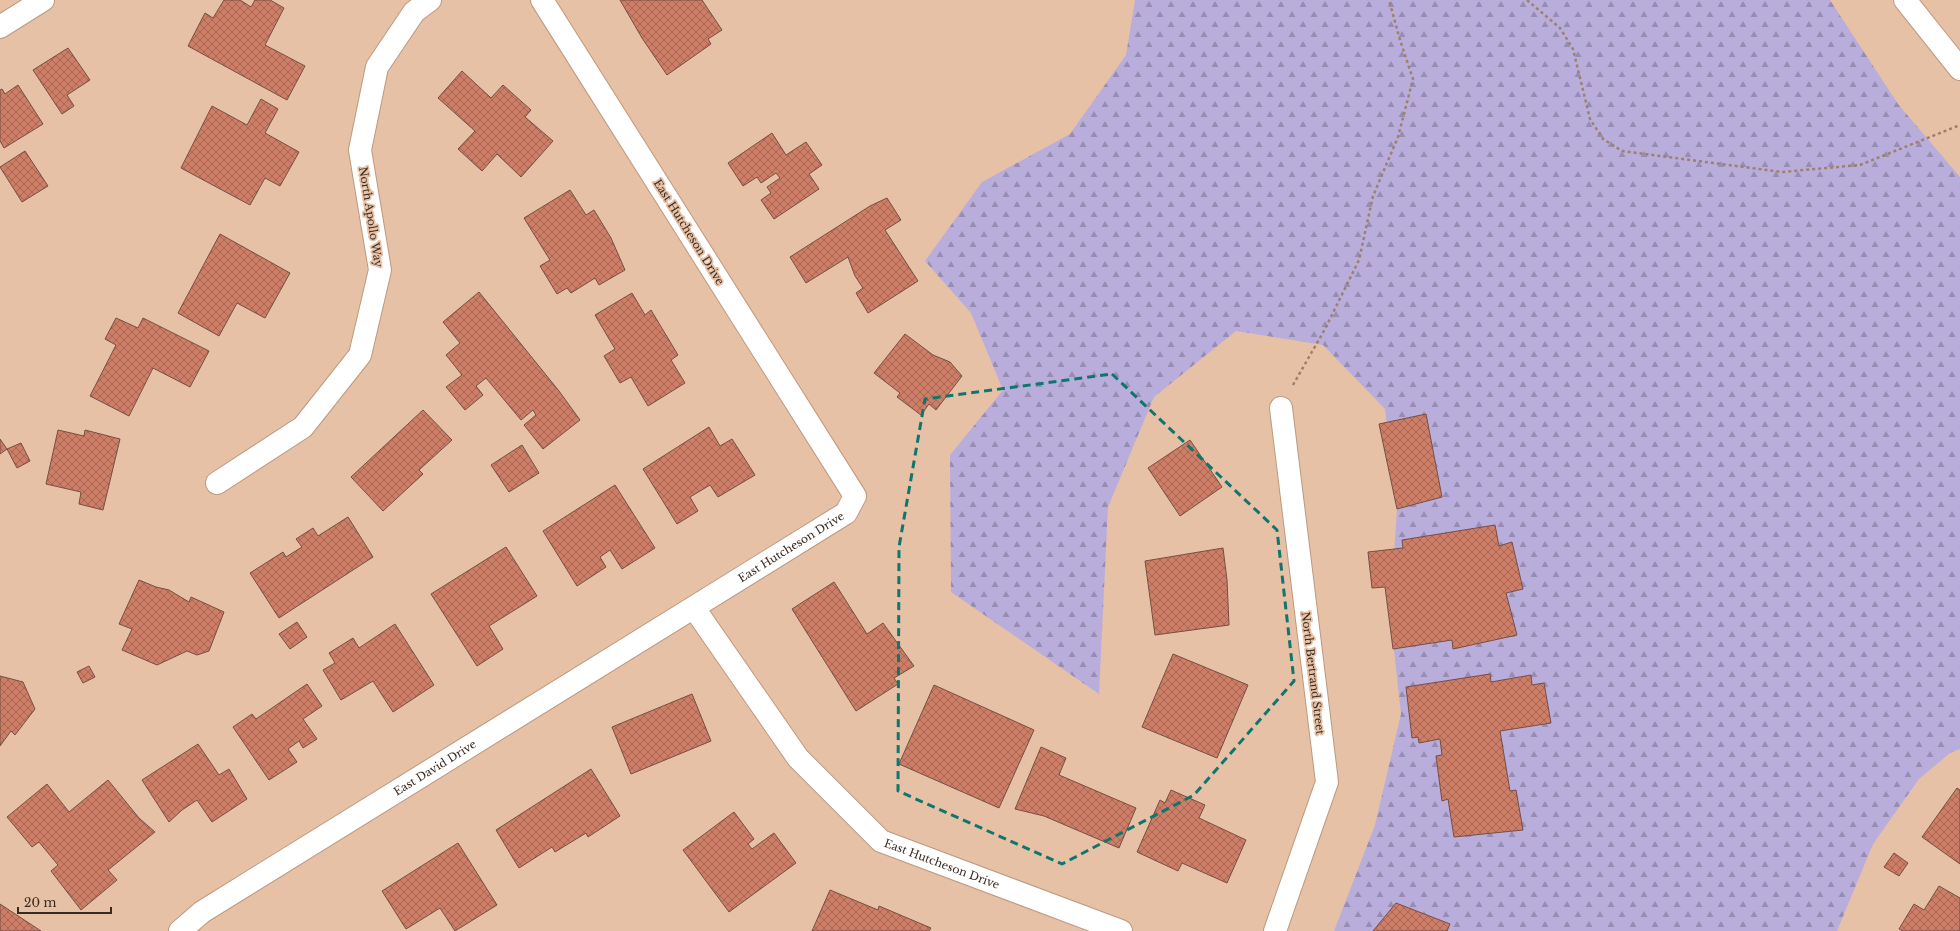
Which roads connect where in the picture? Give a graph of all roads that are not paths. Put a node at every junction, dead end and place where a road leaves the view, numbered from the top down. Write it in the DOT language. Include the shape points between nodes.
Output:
graph roads {
  1 [pos="43,0"];
  2 [pos="430,0"];
  3 [pos="542,0"];
  4 [pos="1905,0"];
  5 [pos="0,26"];
  6 [pos="1960,69"];
  7 [pos="1281,408"];
  8 [pos="217,483"];
  9 [pos="694,608"];
  10 [pos="180,931"];
  11 [pos="1121,931"];
  12 [pos="1275,931"];
  1 -- 5 [label="street"];
  2 -- 8 [label="street, North Apollo Way" via="414,12 377,67 360,150 380,270 360,355 303,427"];
  3 -- 9 [label="street, East Hutcheson Drive" via="855,496 846,513"];
  4 -- 6 [label="street"];
  7 -- 12 [label="street, North Bertrand Street" via="1327,782"];
  9 -- 10 [label="street, East David Drive" via="202,912"];
  9 -- 11 [label="street, East Hutcheson Drive" via="798,758 881,841"];
}
